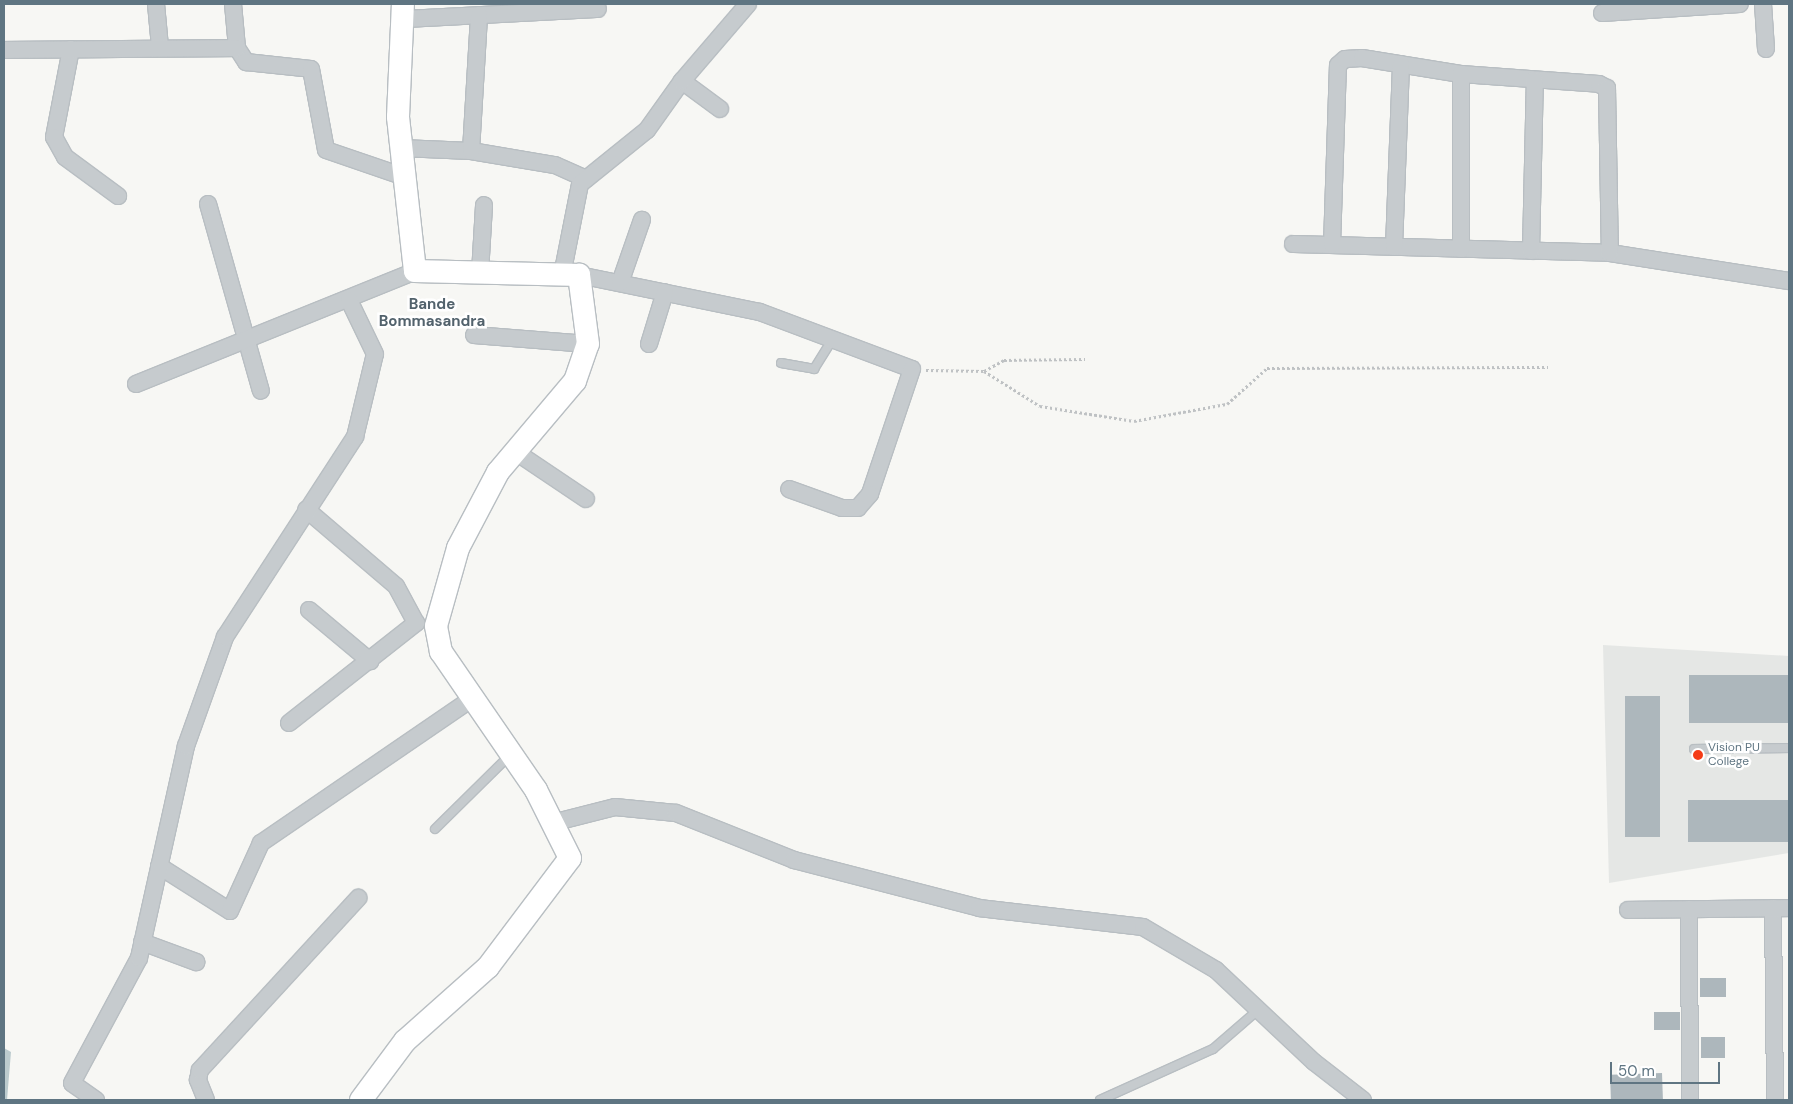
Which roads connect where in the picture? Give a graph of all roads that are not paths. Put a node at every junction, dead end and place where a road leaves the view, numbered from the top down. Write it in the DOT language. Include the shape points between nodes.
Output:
graph roads {
  1 [pos="156,4"];
  2 [pos="233,4"];
  3 [pos="748,4"];
  4 [pos="1740,4"];
  5 [pos="1763,4"];
  6 [pos="598,9"];
  7 [pos="404,11"];
  8 [pos="1602,13"];
  9 [pos="479,15"];
  10 [pos="160,46"];
  11 [pos="236,48"];
  12 [pos="1766,48"];
  13 [pos="71,49"];
  14 [pos="4,50"];
  15 [pos="1401,64"];
  16 [pos="1461,74"];
  17 [pos="1535,80"];
  18 [pos="682,81"];
  19 [pos="720,110"];
  20 [pos="401,148"];
  21 [pos="471,151"];
  22 [pos="404,177"];
  23 [pos="586,179"];
  24 [pos="118,196"];
  25 [pos="208,204"];
  26 [pos="484,205"];
  27 [pos="642,220"];
  28 [pos="1293,244"];
  29 [pos="1332,246"];
  30 [pos="1394,247"];
  31 [pos="1461,249"];
  32 [pos="1531,251"];
  33 [pos="1610,254"];
  34 [pos="415,271"];
  35 [pos="480,273"];
  36 [pos="571,275"];
  37 [pos="1789,281"];
  38 [pos="620,283"];
  39 [pos="665,292"];
  40 [pos="348,300"];
  41 [pos="474,335"];
  42 [pos="833,339"];
  43 [pos="249,340"];
  44 [pos="588,344"];
  45 [pos="650,344"];
  46 [pos="781,363"];
  47 [pos="136,384"];
  48 [pos="261,391"];
  49 [pos="516,452"];
  50 [pos="789,489"];
  51 [pos="586,499"];
  52 [pos="306,509"];
  53 [pos="309,610"];
  54 [pos="426,624"];
  55 [pos="370,661"];
  56 [pos="473,698"];
  57 [pos="289,723"];
  58 [pos="1789,748"];
  59 [pos="1694,749"];
  60 [pos="511,755"];
  61 [pos="552,823"];
  62 [pos="435,829"];
  63 [pos="159,866"];
  64 [pos="358,898"];
  65 [pos="1781,908"];
  66 [pos="1690,909"];
  67 [pos="1628,910"];
  68 [pos="142,942"];
  69 [pos="196,962"];
  70 [pos="1258,1010"];
  71 [pos="96,1100"];
  72 [pos="206,1100"];
  73 [pos="361,1100"];
  74 [pos="1100,1100"];
  75 [pos="1363,1100"];
  76 [pos="1690,1100"];
  77 [pos="1775,1100"];
  1 -- 10 [label="street"];
  2 -- 11 [label="street"];
  3 -- 18 [label="street"];
  4 -- 8 [label="street"];
  5 -- 12 [label="street"];
  6 -- 9 [label="street"];
  7 -- 9 [label="street"];
  7 -- 20 [label="street" via="398,117"];
  9 -- 21 [label="street"];
  10 -- 11 [label="street"];
  10 -- 13 [label="street"];
  11 -- 22 [label="street" via="246,62 308,66 326,150"];
  13 -- 14 [label="street"];
  13 -- 24 [label="street" via="54,137 65,157"];
  15 -- 16 [label="street"];
  15 -- 29 [label="street" via="1362,58 1345,59 1338,65"];
  15 -- 30 [label="street"];
  16 -- 17 [label="street"];
  16 -- 31 [label="street"];
  17 -- 32 [label="street"];
  17 -- 33 [label="street" via="1599,84 1607,88"];
  18 -- 19 [label="street"];
  18 -- 23 [label="street" via="647,130"];
  20 -- 21 [label="street"];
  20 -- 22 [label="street"];
  21 -- 23 [label="street" via="555,165"];
  22 -- 34 [label="street"];
  23 -- 36 [label="street" via="580,184 574,205"];
  25 -- 43 [label="street"];
  26 -- 35 [label="street"];
  27 -- 38 [label="street"];
  28 -- 29 [label="street"];
  29 -- 30 [label="street"];
  30 -- 31 [label="street"];
  31 -- 32 [label="street"];
  32 -- 33 [label="street"];
  33 -- 37 [label="street"];
  34 -- 35 [label="street"];
  34 -- 40 [label="street"];
  35 -- 36 [label="street"];
  36 -- 38 [label="street"];
  36 -- 44 [label="street"];
  38 -- 39 [label="street"];
  39 -- 42 [label="street" via="760,312"];
  39 -- 45 [label="street"];
  40 -- 43 [label="street"];
  40 -- 52 [label="street" via="375,354 356,437"];
  41 -- 44 [label="street"];
  42 -- 46 [label="lane" via="814,368"];
  42 -- 50 [label="street" via="912,369 870,494 858,508 842,508"];
  43 -- 47 [label="street"];
  43 -- 48 [label="street"];
  44 -- 49 [label="street" via="575,381"];
  49 -- 51 [label="street"];
  49 -- 54 [label="street" via="498,472 458,548"];
  52 -- 54 [label="street" via="396,586"];
  52 -- 63 [label="street" via="226,637 186,746"];
  53 -- 55 [label="street"];
  54 -- 55 [label="street"];
  54 -- 56 [label="street"];
  55 -- 57 [label="street"];
  56 -- 60 [label="street"];
  56 -- 63 [label="street" via="261,843 230,910"];
  58 -- 59 [label="lane"];
  60 -- 61 [label="street"];
  60 -- 62 [label="lane"];
  61 -- 70 [label="street" via="615,807 676,813 794,860 979,908 1143,927 1216,970"];
  61 -- 73 [label="street" via="570,858 488,967 405,1040"];
  63 -- 68 [label="street"];
  64 -- 72 [label="street" via="200,1070 198,1080"];
  65 -- 66 [label="street"];
  65 -- 77 [label="street"];
  66 -- 67 [label="street"];
  66 -- 76 [label="street"];
  68 -- 69 [label="street"];
  68 -- 71 [label="street" via="139,958 72,1083"];
  70 -- 74 [label="lane" via="1213,1049"];
  70 -- 75 [label="street"];
}
